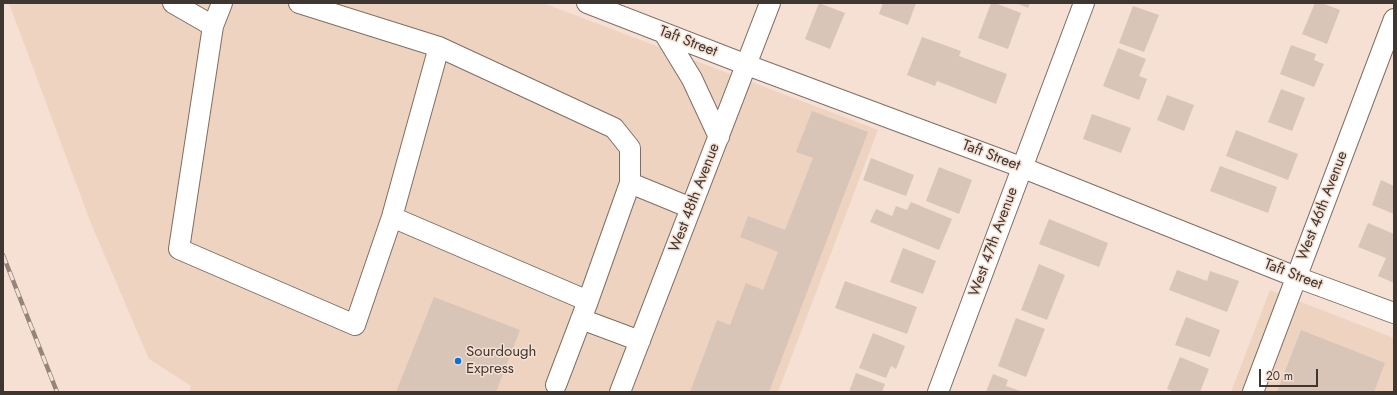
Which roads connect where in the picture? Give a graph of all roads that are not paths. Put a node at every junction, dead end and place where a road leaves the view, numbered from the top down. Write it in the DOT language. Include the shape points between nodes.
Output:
graph roads {
  1 [pos="173,3"];
  2 [pos="222,3"];
  3 [pos="299,3"];
  4 [pos="587,3"];
  5 [pos="770,3"];
  6 [pos="1084,3"];
  7 [pos="1394,19"];
  8 [pos="213,26"];
  9 [pos="664,33"];
  10 [pos="439,47"];
  11 [pos="747,65"];
  12 [pos="719,137"];
  13 [pos="1021,167"];
  14 [pos="630,183"];
  15 [pos="691,208"];
  16 [pos="392,218"];
  17 [pos="1296,277"];
  18 [pos="588,301"];
  19 [pos="1394,313"];
  20 [pos="581,319"];
  21 [pos="640,341"];
  22 [pos="556,385"];
  23 [pos="620,392"];
  24 [pos="938,392"];
  25 [pos="1252,392"];
  1 -- 8 [label="street"];
  2 -- 8 [label="street"];
  3 -- 10 [label="street"];
  4 -- 9 [label="street, Taft Street"];
  5 -- 11 [label="street, West 48th Avenue"];
  6 -- 13 [label="street, West 47th Avenue"];
  7 -- 17 [label="street, West 46th Avenue"];
  8 -- 16 [label="street" via="179,249 355,325"];
  9 -- 11 [label="street, Taft Street"];
  9 -- 12 [label="street" via="692,79"];
  10 -- 14 [label="street" via="614,128 630,148"];
  10 -- 16 [label="street"];
  11 -- 12 [label="street, West 48th Avenue"];
  11 -- 13 [label="street, Taft Street"];
  12 -- 15 [label="street, West 48th Avenue"];
  13 -- 17 [label="street, Taft Street"];
  13 -- 24 [label="street, West 47th Avenue"];
  14 -- 15 [label="street"];
  14 -- 18 [label="street"];
  15 -- 21 [label="street, West 48th Avenue"];
  16 -- 18 [label="street"];
  17 -- 19 [label="street, Taft Street"];
  17 -- 25 [label="street, West 46th Avenue"];
  18 -- 20 [label="street"];
  20 -- 21 [label="street"];
  20 -- 22 [label="street"];
  21 -- 23 [label="street, West 48th Avenue"];
}
